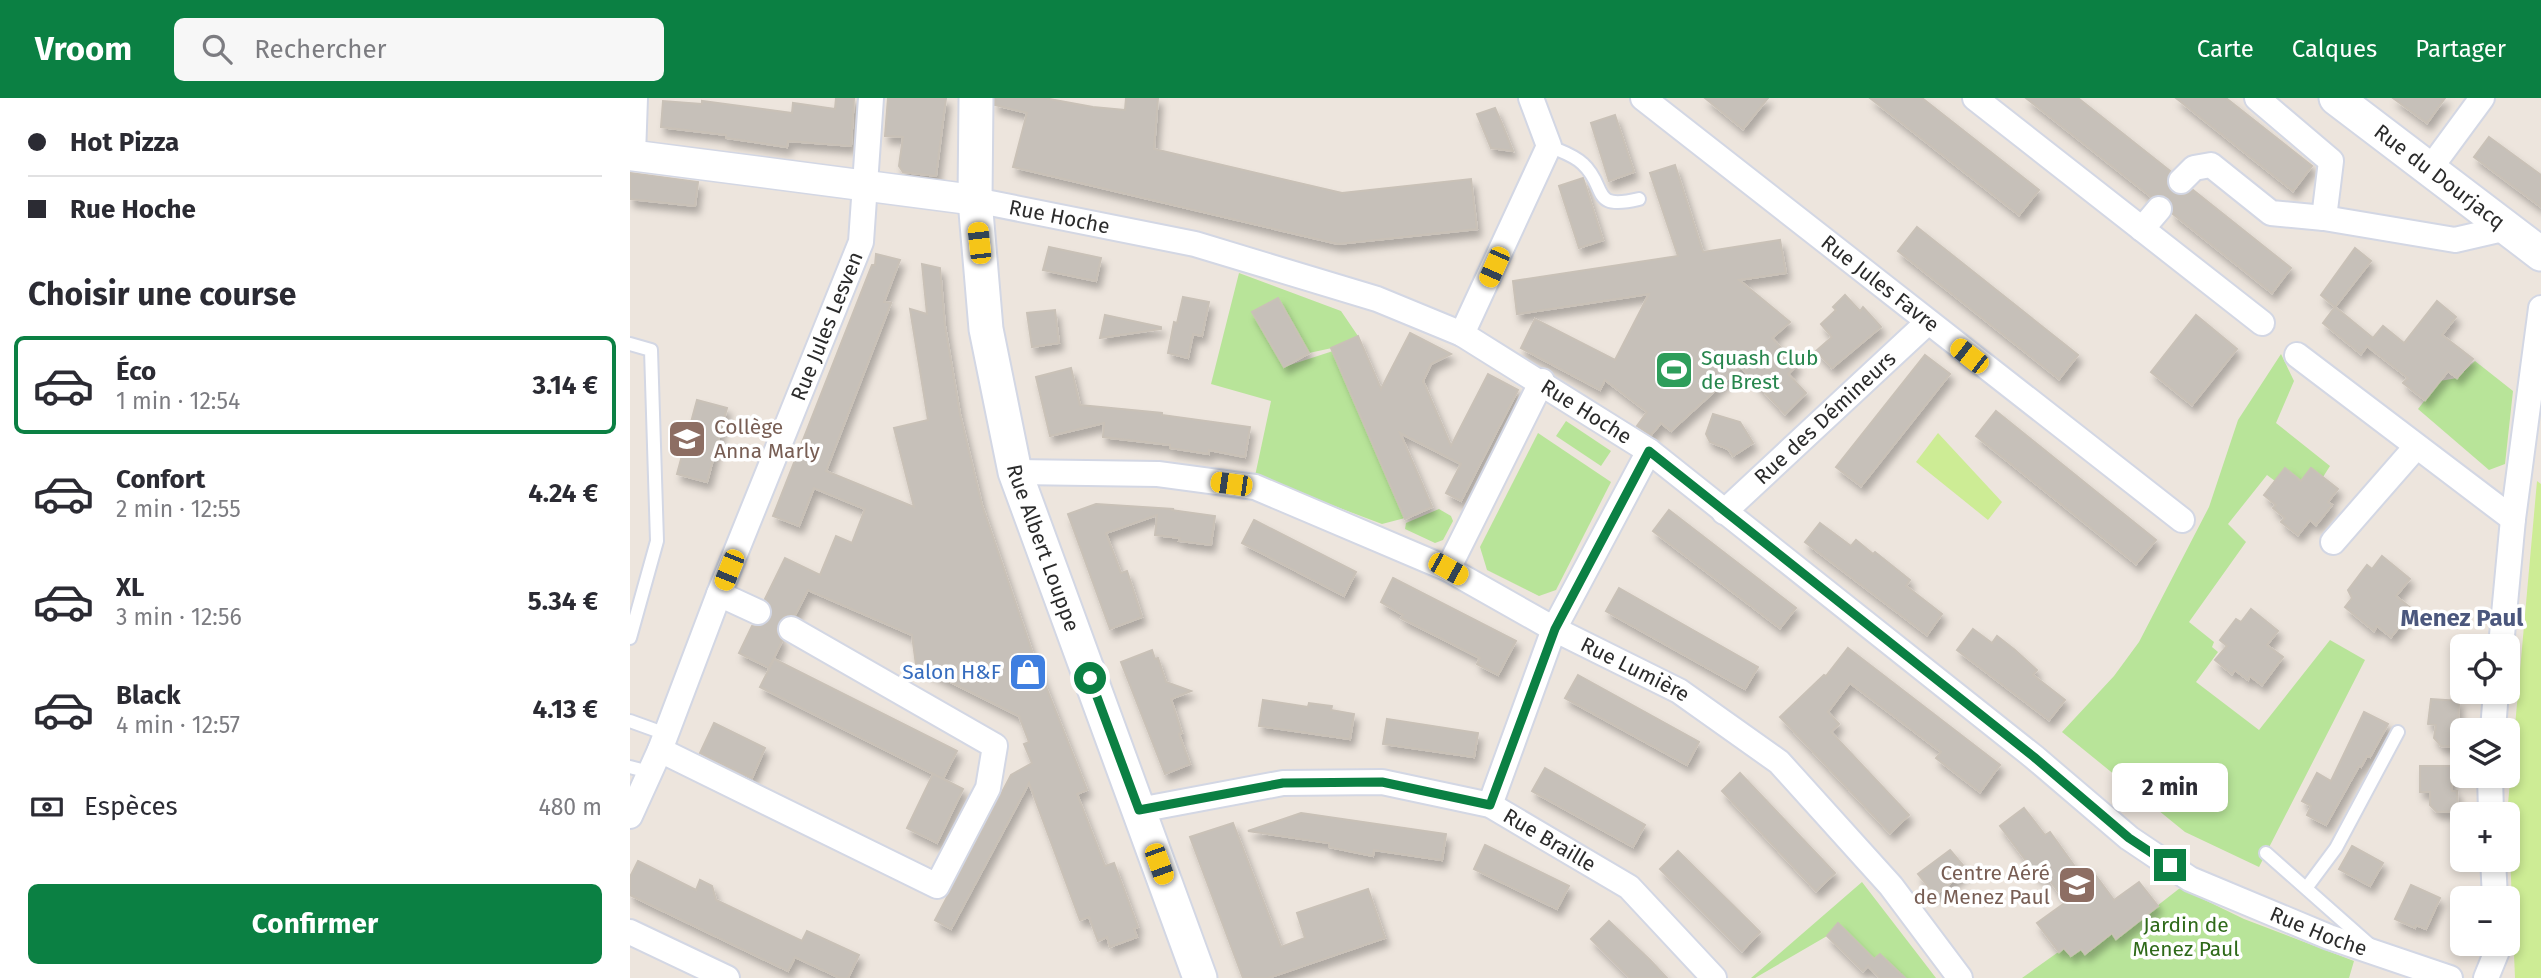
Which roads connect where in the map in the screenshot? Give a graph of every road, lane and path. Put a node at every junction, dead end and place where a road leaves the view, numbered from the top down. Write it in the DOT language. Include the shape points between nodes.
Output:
graph roads {
  1 [pos="635,98"];
  2 [pos="871,98"];
  3 [pos="976,98"];
  4 [pos="1531,98"];
  5 [pos="1643,98"];
  6 [pos="1975,98"];
  7 [pos="2257,98"];
  8 [pos="2336,98"];
  9 [pos="2482,98"];
  10 [pos="1549,146"];
  11 [pos="631,155"];
  12 [pos="2429,170"];
  13 [pos="2181,181"];
  14 [pos="866,184"];
  15 [pos="1639,199"];
  16 [pos="975,200"];
  17 [pos="2159,209"];
  18 [pos="2324,218"];
  19 [pos="2507,228"];
  20 [pos="2142,229"];
  21 [pos="2541,254"];
  22 [pos="2541,307"];
  23 [pos="1927,323"];
  24 [pos="2262,323"];
  25 [pos="1462,334"];
  26 [pos="630,344"];
  27 [pos="2297,355"];
  28 [pos="1542,381"];
  29 [pos="2416,447"];
  30 [pos="1649,451"];
  31 [pos="1015,472"];
  32 [pos="1724,512"];
  33 [pos="2513,519"];
  34 [pos="2182,520"];
  35 [pos="2333,542"];
  36 [pos="1448,569"];
  37 [pos="719,594"];
  38 [pos="758,612"];
  39 [pos="792,629"];
  40 [pos="1555,629"];
  41 [pos="2502,634"];
  42 [pos="630,638"];
  43 [pos="630,720"];
  44 [pos="2398,732"];
  45 [pos="663,742"];
  46 [pos="639,770"];
  47 [pos="1490,805"];
  48 [pos="1139,810"];
  49 [pos="630,816"];
  50 [pos="2266,853"];
  51 [pos="2307,887"];
  52 [pos="630,932"];
  53 [pos="2495,956"];
  54 [pos="2384,957"];
  55 [pos="727,978"];
  56 [pos="1200,978"];
  57 [pos="1714,978"];
  58 [pos="1960,978"];
  59 [pos="2450,978"];
  60 [pos="2486,978"];
  1 -- 11 [label="street"];
  2 -- 14 [label="street, Rue Jules Lesven"];
  3 -- 16 [label="main road, Rue Albert Louppe"];
  4 -- 10 [label="street"];
  5 -- 23 [label="street, Rue Jules Favre"];
  6 -- 20 [label="street"];
  7 -- 18 [label="street" via="2331,161"];
  8 -- 12 [label="main road, Rue du Dourjacq"];
  9 -- 12 [label="street"];
  10 -- 15 [label="lane" via="1582,162 1608,200 1618,204"];
  10 -- 25 [label="street"];
  11 -- 14 [label="street, Rue Hoche"];
  12 -- 19 [label="main road, Rue du Dourjacq"];
  13 -- 18 [label="street" via="2194,168 2211,165 2271,213"];
  14 -- 16 [label="street, Rue Hoche"];
  14 -- 37 [label="street, Rue Jules Lesven" via="861,242"];
  16 -- 25 [label="street, Rue Hoche" via="1195,244 1377,299"];
  16 -- 31 [label="main road, Rue Albert Louppe" via="986,329"];
  17 -- 20 [label="street"];
  18 -- 19 [label="street" via="2455,240"];
  19 -- 21 [label="main road, Rue du Dourjacq"];
  20 -- 24 [label="street"];
  22 -- 33 [label="street"];
  23 -- 32 [label="street, Rue des Démineurs"];
  23 -- 34 [label="street, Rue Jules Favre"];
  25 -- 28 [label="street, Rue Hoche"];
  26 -- 42 [label="lane" via="651,350 657,541"];
  27 -- 29 [label="street"];
  28 -- 30 [label="street, Rue Hoche"];
  28 -- 36 [label="street"];
  29 -- 33 [label="street"];
  29 -- 35 [label="street"];
  30 -- 32 [label="street, Rue Hoche"];
  30 -- 40 [label="street"];
  31 -- 36 [label="street, Rue Lumière" via="1158,474 1255,487"];
  31 -- 48 [label="main road, Rue Albert Louppe"];
  32 -- 54 [label="street, Rue Hoche" via="2034,757 2129,838 2190,879"];
  33 -- 41 [label="street"];
  36 -- 40 [label="street, Rue Lumière"];
  37 -- 38 [label="street"];
  37 -- 45 [label="street, Rue Jules Lesven"];
  39 -- 45 [label="street" via="995,746 988,788 937,886"];
  40 -- 47 [label="street"];
  40 -- 58 [label="street, Rue Lumière" via="1679,691 1779,762 1891,886"];
  43 -- 45 [label="lane"];
  44 -- 51 [label="lane" via="2336,848"];
  45 -- 46 [label="street, Rue Jules Lesven"];
  46 -- 49 [label="street, Rue Jules Lesven"];
  47 -- 48 [label="street, Rue Braille" via="1382,782 1296,782"];
  47 -- 57 [label="street, Rue Braille" via="1629,887"];
  48 -- 56 [label="main road, Rue Albert Louppe"];
  50 -- 51 [label="lane"];
  51 -- 54 [label="lane"];
  52 -- 55 [label="street"];
  53 -- 60 [label="street"];
  54 -- 59 [label="street, Rue Hoche"];
}
